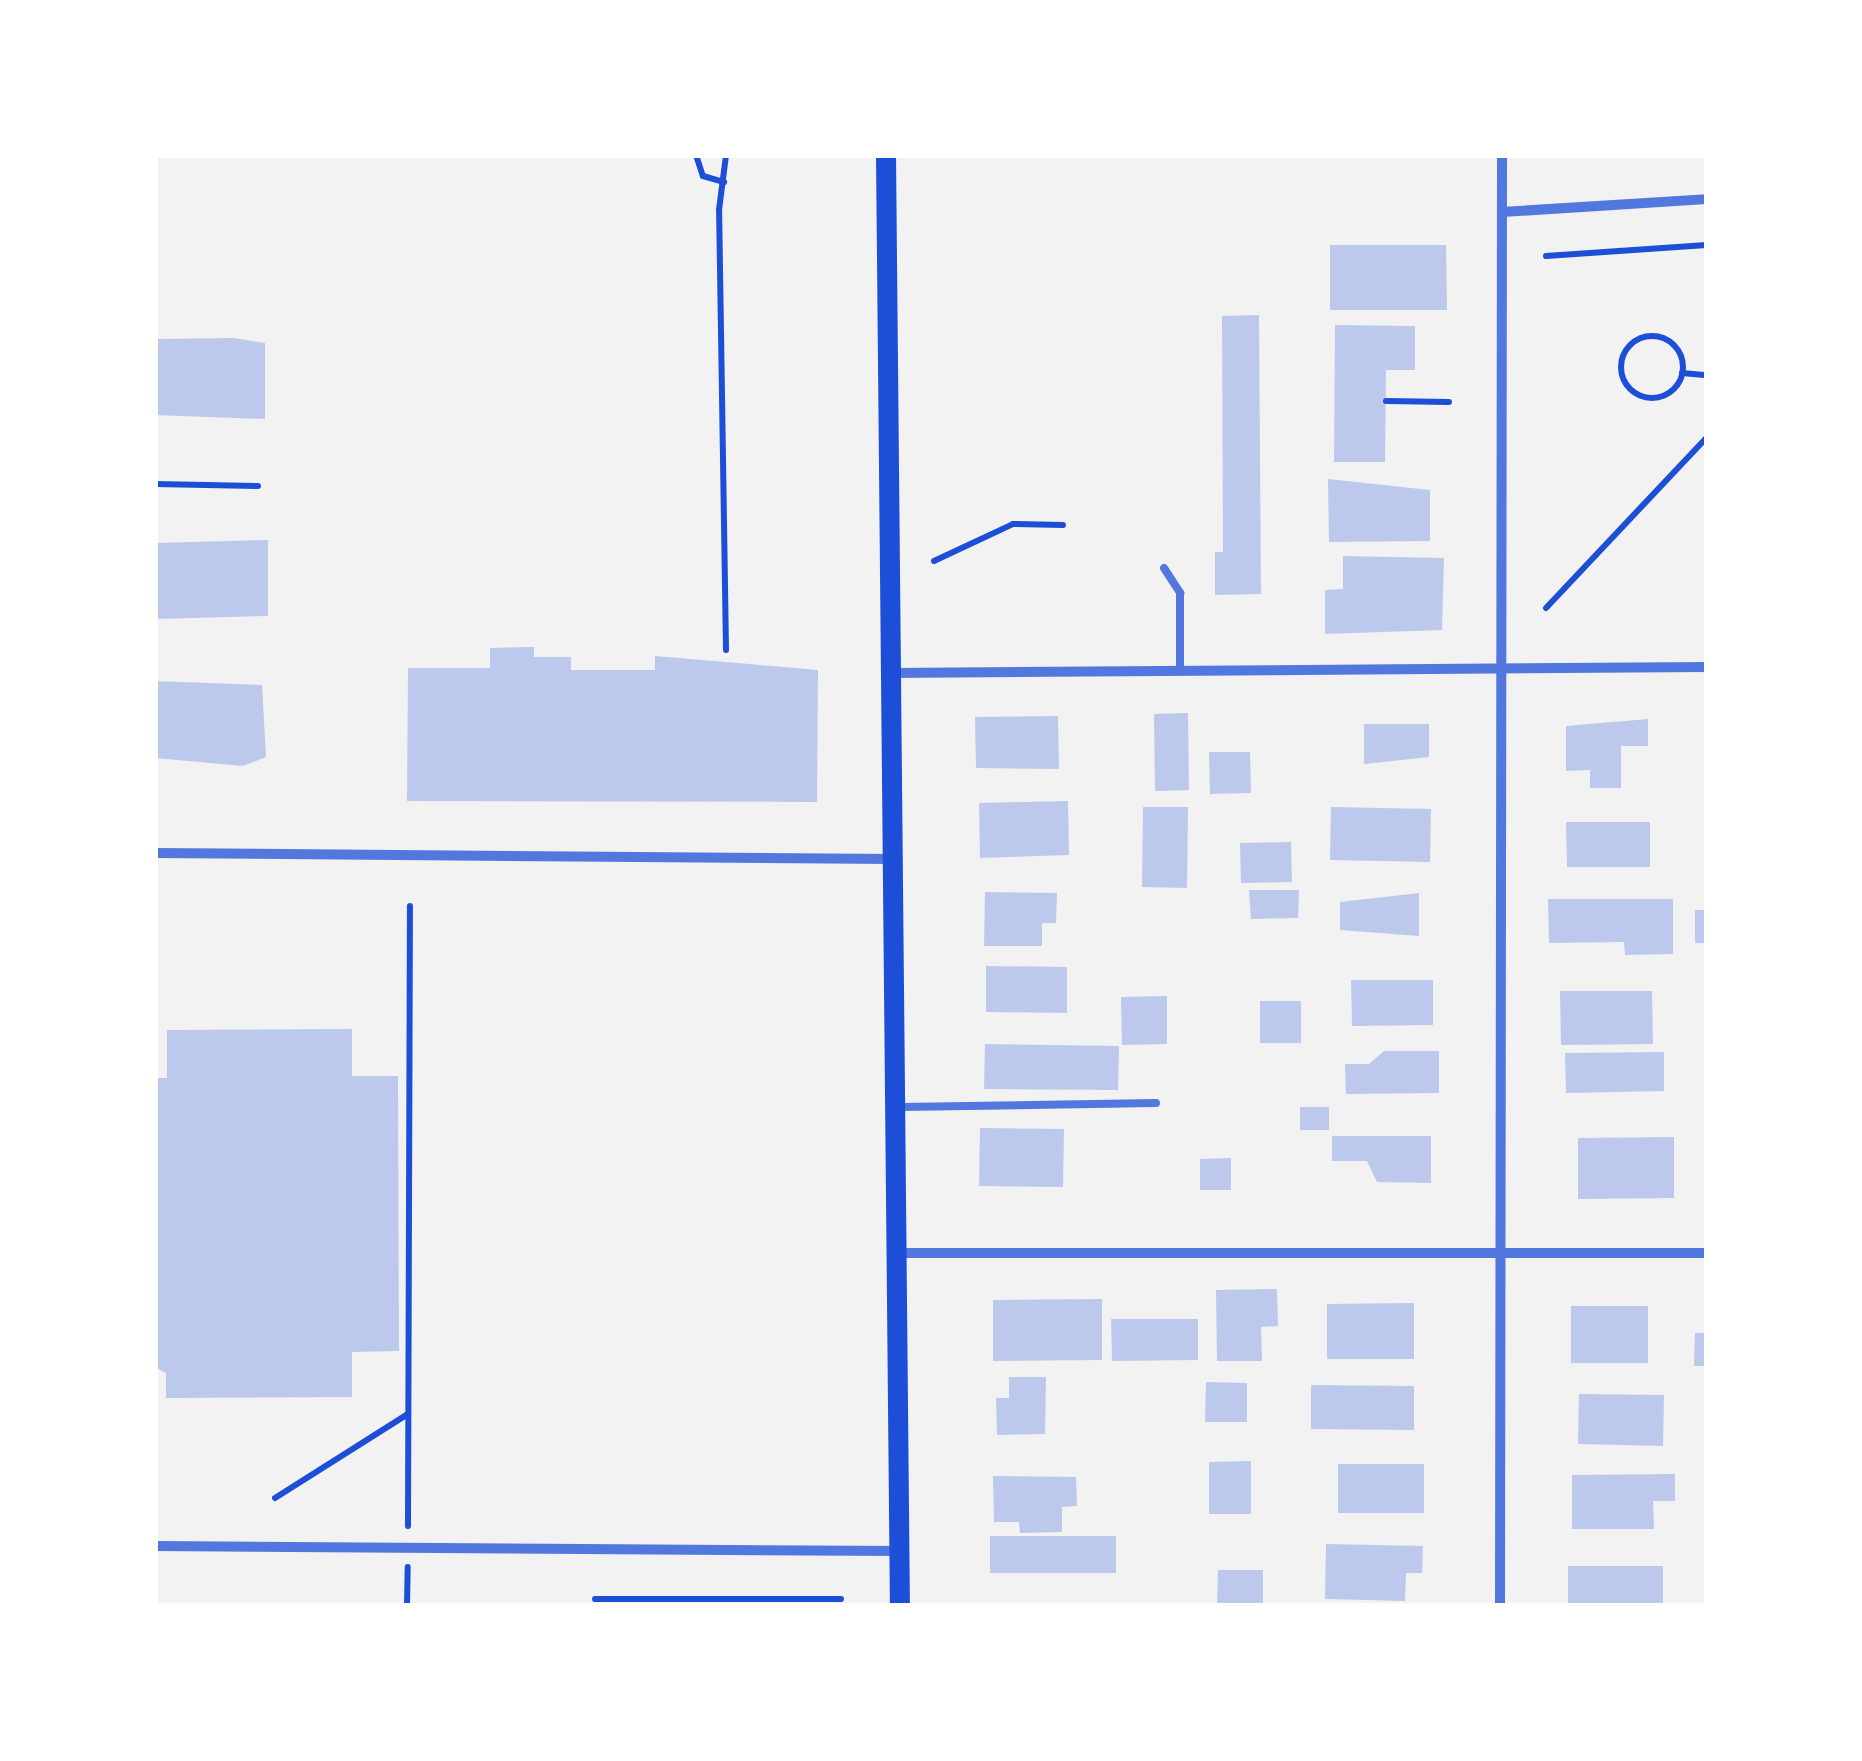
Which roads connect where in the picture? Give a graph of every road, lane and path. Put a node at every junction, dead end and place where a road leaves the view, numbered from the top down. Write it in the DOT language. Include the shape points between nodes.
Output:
graph roads {
  1 [pos="696,155"];
  2 [pos="726,155"];
  3 [pos="886,155"];
  4 [pos="1502,155"];
  5 [pos="724,182"];
  6 [pos="1707,199"];
  7 [pos="1502,212"];
  8 [pos="1707,245"];
  9 [pos="1546,256"];
  10 [pos="1682,373"];
  11 [pos="1707,375"];
  12 [pos="1386,401"];
  13 [pos="1449,402"];
  14 [pos="1707,437"];
  15 [pos="155,484"];
  16 [pos="258,486"];
  17 [pos="1063,525"];
  18 [pos="934,561"];
  19 [pos="1164,568"];
  20 [pos="1546,608"];
  21 [pos="726,650"];
  22 [pos="1707,667"];
  23 [pos="1502,669"];
  24 [pos="1180,670"];
  25 [pos="891,673"];
  26 [pos="155,854"];
  27 [pos="896,859"];
  28 [pos="410,906"];
  29 [pos="1156,1103"];
  30 [pos="901,1108"];
  31 [pos="398,1133"];
  32 [pos="410,1134"];
  33 [pos="1499,1252"];
  34 [pos="900,1253"];
  35 [pos="1707,1253"];
  36 [pos="399,1294"];
  37 [pos="409,1295"];
  38 [pos="409,1413"];
  39 [pos="275,1498"];
  40 [pos="408,1526"];
  41 [pos="155,1546"];
  42 [pos="900,1551"];
  43 [pos="408,1566"];
  44 [pos="596,1599"];
  45 [pos="841,1599"];
  46 [pos="408,1606"];
  47 [pos="900,1606"];
  48 [pos="1500,1606"];
  1 -- 5 [label="path" via="703,176"];
  2 -- 5 [label="path"];
  3 -- 25 [label="main road"];
  4 -- 7 [label="street"];
  5 -- 21 [label="path"];
  6 -- 7 [label="street"];
  7 -- 23 [label="street"];
  8 -- 9 [label="path"];
  10 -- 10 [label="path" via="1674,345 1657,336 1637,340 1621,365 1643,396 1663,395"];
  10 -- 11 [label="path"];
  12 -- 13 [label="path"];
  14 -- 20 [label="path"];
  15 -- 16 [label="path"];
  17 -- 18 [label="path" via="1012,524"];
  19 -- 24 [label="lane" via="1180,593"];
  22 -- 23 [label="street"];
  23 -- 24 [label="street"];
  23 -- 33 [label="street"];
  24 -- 25 [label="street"];
  25 -- 27 [label="main road"];
  26 -- 27 [label="street"];
  27 -- 30 [label="main road"];
  28 -- 32 [label="path"];
  29 -- 30 [label="lane"];
  30 -- 34 [label="main road"];
  31 -- 32 [label="path"];
  32 -- 37 [label="path"];
  33 -- 34 [label="street"];
  33 -- 35 [label="street"];
  33 -- 48 [label="street"];
  34 -- 42 [label="main road"];
  36 -- 37 [label="path"];
  37 -- 38 [label="path"];
  38 -- 39 [label="path"];
  38 -- 40 [label="path"];
  41 -- 42 [label="street"];
  42 -- 47 [label="main road"];
  43 -- 46 [label="path"];
  44 -- 45 [label="path"];
}
